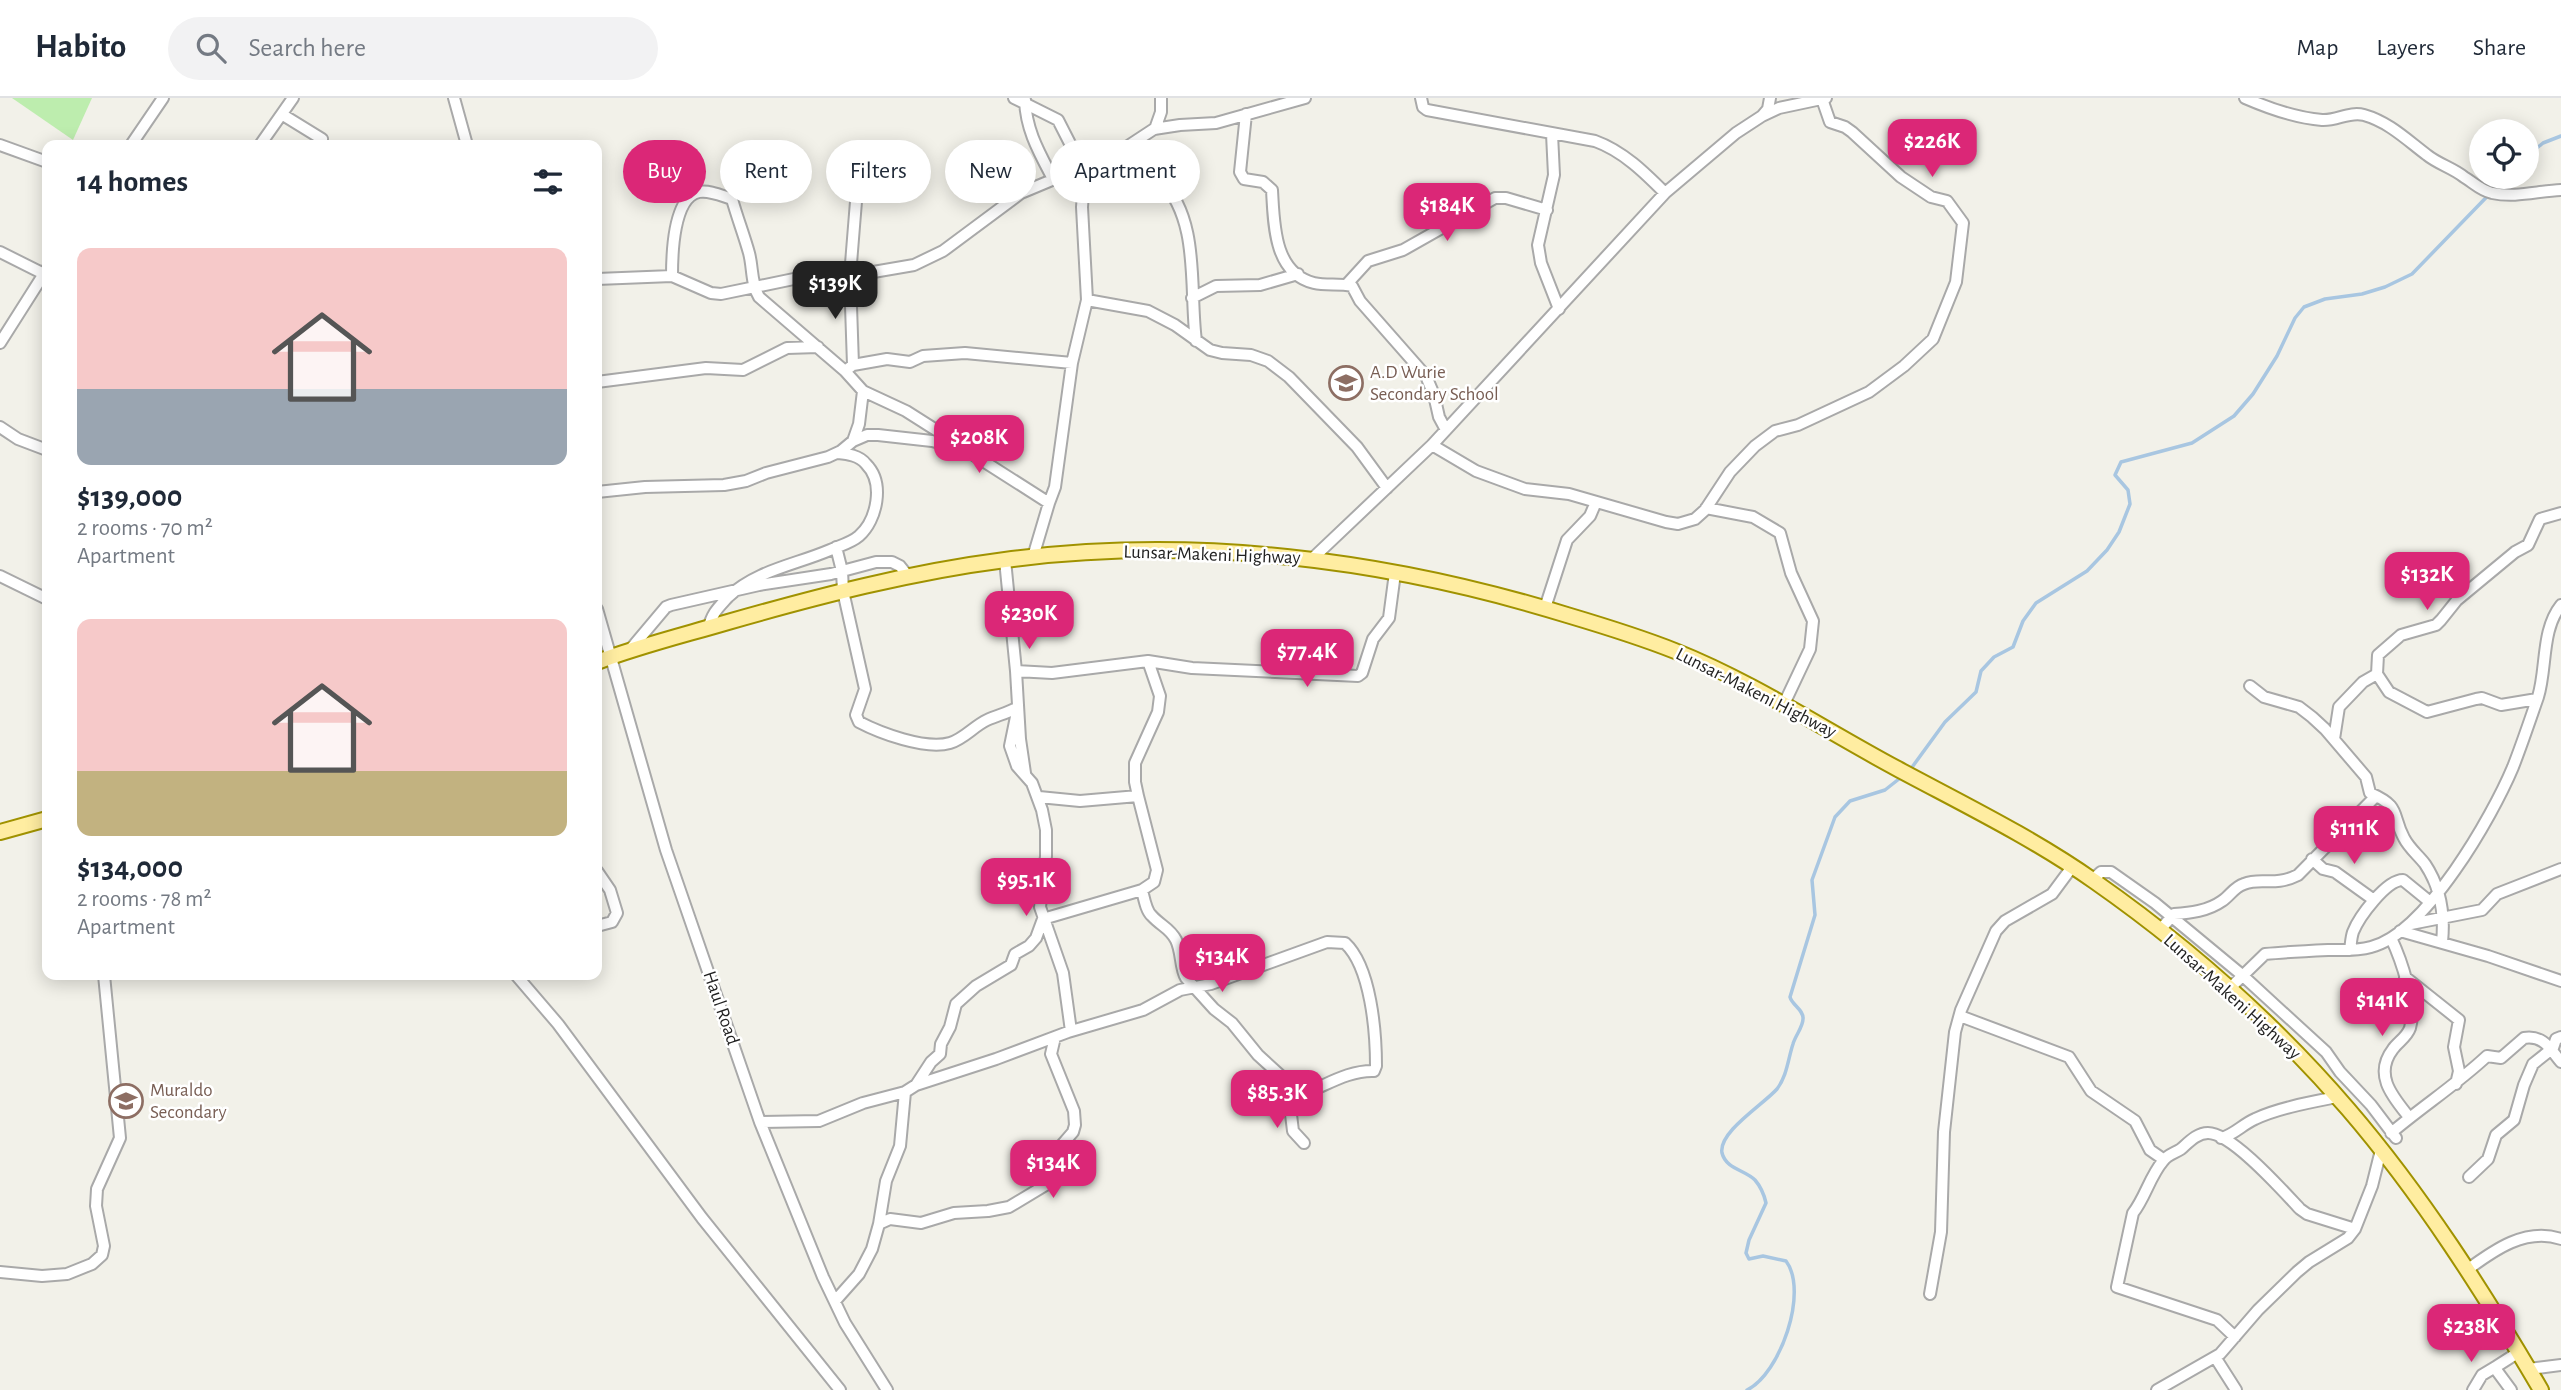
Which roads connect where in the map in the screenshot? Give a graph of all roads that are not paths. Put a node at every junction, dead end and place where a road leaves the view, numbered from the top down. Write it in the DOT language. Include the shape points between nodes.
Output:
graph roads {
  1 [pos="163,98"];
  2 [pos="293,98"];
  3 [pos="454,98"];
  4 [pos="1014,98"];
  5 [pos="1161,98"];
  6 [pos="1253,98"];
  7 [pos="1305,98"];
  8 [pos="1421,98"];
  9 [pos="1770,98"];
  10 [pos="2245,98"];
  11 [pos="1824,99"];
  12 [pos="1025,102"];
  13 [pos="1250,113"];
  14 [pos="283,115"];
  15 [pos="1762,116"];
  16 [pos="1155,129"];
  17 [pos="1552,134"];
  18 [pos="134,140"];
  19 [pos="264,140"];
  20 [pos="322,140"];
  21 [pos="466,140"];
  22 [pos="1068,140"];
  23 [pos="1138,140"];
  24 [pos="0,145"];
  25 [pos="42,160"];
  26 [pos="1050,173"];
  27 [pos="1050,180"];
  28 [pos="2561,190"];
  29 [pos="1665,193"];
  30 [pos="856,203"];
  31 [pos="1083,203"];
  32 [pos="1175,203"];
  33 [pos="1547,209"];
  34 [pos="0,252"];
  35 [pos="42,270"];
  36 [pos="1298,274"];
  37 [pos="672,276"];
  38 [pos="850,276"];
  39 [pos="42,278"];
  40 [pos="602,279"];
  41 [pos="1347,284"];
  42 [pos="754,288"];
  43 [pos="1192,298"];
  44 [pos="1087,300"];
  45 [pos="1559,309"];
  46 [pos="1196,341"];
  47 [pos="0,343"];
  48 [pos="818,347"];
  49 [pos="1073,363"];
  50 [pos="849,368"];
  51 [pos="602,381"];
  52 [pos="863,391"];
  53 [pos="0,427"];
  54 [pos="1446,430"];
  55 [pos="853,441"];
  56 [pos="1432,445"];
  57 [pos="42,448"];
  58 [pos="967,450"];
  59 [pos="837,453"];
  60 [pos="1387,488"];
  61 [pos="602,491"];
  62 [pos="1596,502"];
  63 [pos="1049,503"];
  64 [pos="1706,508"];
  65 [pos="2561,513"];
  66 [pos="836,547"];
  67 [pos="1033,557"];
  68 [pos="1313,558"];
  69 [pos="1005,560"];
  70 [pos="842,571"];
  71 [pos="1395,573"];
  72 [pos="0,576"];
  73 [pos="908,576"];
  74 [pos="736,590"];
  75 [pos="843,591"];
  76 [pos="42,597"];
  77 [pos="2561,605"];
  78 [pos="1545,608"];
  79 [pos="709,628"];
  80 [pos="629,652"];
  81 [pos="603,659"];
  82 [pos="1148,661"];
  83 [pos="1016,671"];
  84 [pos="2376,674"];
  85 [pos="2250,686"];
  86 [pos="2537,699"];
  87 [pos="1784,704"];
  88 [pos="1018,707"];
  89 [pos="2334,739"];
  90 [pos="1138,796"];
  91 [pos="2376,796"];
  92 [pos="1039,797"];
  93 [pos="42,820"];
  94 [pos="0,832"];
  95 [pos="2312,859"];
  96 [pos="2072,867"];
  97 [pos="2561,869"];
  98 [pos="602,878"];
  99 [pos="2092,880"];
  100 [pos="1142,890"];
  101 [pos="2438,892"];
  102 [pos="2374,901"];
  103 [pos="2430,902"];
  104 [pos="2171,917"];
  105 [pos="2445,918"];
  106 [pos="1043,919"];
  107 [pos="602,925"];
  108 [pos="2159,931"];
  109 [pos="2400,931"];
  110 [pos="2442,942"];
  111 [pos="2350,950"];
  112 [pos="2242,975"];
  113 [pos="2405,977"];
  114 [pos="104,980"];
  115 [pos="520,980"];
  116 [pos="2561,981"];
  117 [pos="1195,987"];
  118 [pos="2229,989"];
  119 [pos="1959,1016"];
  120 [pos="1071,1031"];
  121 [pos="1055,1037"];
  122 [pos="2561,1037"];
  123 [pos="2553,1048"];
  124 [pos="2561,1062"];
  125 [pos="2456,1084"];
  126 [pos="916,1085"];
  127 [pos="905,1091"];
  128 [pos="2337,1097"];
  129 [pos="1289,1098"];
  130 [pos="2409,1117"];
  131 [pos="760,1122"];
  132 [pos="2221,1138"];
  133 [pos="1304,1143"];
  134 [pos="2381,1150"];
  135 [pos="2163,1159"];
  136 [pos="2469,1177"];
  137 [pos="879,1224"];
  138 [pos="2355,1229"];
  139 [pos="2561,1239"];
  140 [pos="2467,1270"];
  141 [pos="0,1272"];
  142 [pos="1930,1294"];
  143 [pos="835,1301"];
  144 [pos="2235,1337"];
  145 [pos="2519,1352"];
  146 [pos="2215,1357"];
  147 [pos="2561,1365"];
  148 [pos="2497,1366"];
  149 [pos="2529,1369"];
  150 [pos="840,1390"];
  151 [pos="887,1390"];
  152 [pos="2157,1390"];
  153 [pos="2236,1390"];
  154 [pos="2473,1390"];
  155 [pos="2511,1390"];
  156 [pos="2542,1390"];
  1 -- 18 [label="street"];
  2 -- 14 [label="street"];
  3 -- 21 [label="street"];
  4 -- 12 [label="street"];
  5 -- 16 [label="street"];
  6 -- 13 [label="street"];
  7 -- 13 [label="street"];
  8 -- 17 [label="street" via="1427,110"];
  9 -- 15 [label="street"];
  10 -- 28 [label="street" via="2308,118 2334,120 2360,114 2376,120 2490,192 2512,196"];
  11 -- 15 [label="street"];
  11 -- 64 [label="street" via="1830,122 1845,127 1901,177 1931,197 1947,201 1958,214 1963,223 1956,282 1933,339 1904,366 1850,402 1775,431 1730,472"];
  12 -- 22 [label="street" via="1058,120"];
  12 -- 26 [label="street" via="1030,136"];
  13 -- 16 [label="street" via="1216,123"];
  13 -- 36 [label="street" via="1240,172 1244,179 1262,182 1272,190 1275,236 1281,254"];
  14 -- 19 [label="street"];
  14 -- 20 [label="street"];
  15 -- 29 [label="street"];
  16 -- 23 [label="street"];
  17 -- 29 [label="street" via="1609,146"];
  17 -- 33 [label="street" via="1554,175"];
  24 -- 25 [label="street"];
  27 -- 38 [label="street" via="1021,194 943,251 914,265"];
  29 -- 45 [label="street"];
  30 -- 38 [label="street"];
  31 -- 44 [label="street"];
  32 -- 43 [label="street" via="1191,249"];
  33 -- 41 [label="street" via="1496,198 1404,250 1368,261"];
  33 -- 45 [label="street" via="1538,245"];
  34 -- 35 [label="street"];
  36 -- 41 [label="street" via="1317,284"];
  36 -- 43 [label="street" via="1260,285 1216,286"];
  37 -- 40 [label="street"];
  37 -- 42 [label="street" via="711,293"];
  37 -- 42 [label="street" via="678,217 690,197 708,192 732,199 749,253"];
  38 -- 42 [label="street" via="813,275"];
  38 -- 50 [label="street"];
  39 -- 47 [label="street"];
  41 -- 54 [label="street" via="1426,376"];
  42 -- 48 [label="street" via="766,304"];
  43 -- 46 [label="street"];
  44 -- 46 [label="street" via="1149,312"];
  44 -- 49 [label="street"];
  45 -- 54 [label="street"];
  46 -- 60 [label="street" via="1210,350 1251,355 1278,368 1357,447"];
  48 -- 50 [label="street"];
  48 -- 51 [label="street" via="787,348 743,370 706,368"];
  49 -- 50 [label="street" via="965,353 923,356 910,362 887,359"];
  49 -- 63 [label="street"];
  50 -- 52 [label="street"];
  52 -- 55 [label="street"];
  52 -- 58 [label="street" via="906,411"];
  53 -- 57 [label="street"];
  54 -- 56 [label="street"];
  55 -- 58 [label="street" via="867,435 903,436"];
  55 -- 59 [label="street"];
  56 -- 60 [label="street"];
  56 -- 62 [label="street" via="1476,471 1525,489"];
  58 -- 63 [label="street"];
  59 -- 61 [label="street" via="735,483"];
  59 -- 66 [label="street" via="866,464 873,474 876,502 866,529"];
  60 -- 68 [label="street"];
  62 -- 64 [label="street" via="1678,524 1695,519"];
  62 -- 78 [label="street" via="1590,516 1567,540"];
  63 -- 67 [label="street"];
  64 -- 87 [label="street" via="1753,517 1780,533 1791,573 1813,621 1810,649"];
  65 -- 84 [label="street" via="2540,519 2528,545 2457,600 2435,625 2401,635 2378,655"];
  66 -- 70 [label="street"];
  66 -- 74 [label="street" via="772,570"];
  67 -- 68 [label="main road, Lunsar-Makeni Highway" via="1189,551"];
  67 -- 69 [label="main road, Lunsar-Makeni Highway"];
  68 -- 71 [label="main road, Lunsar-Makeni Highway"];
  69 -- 73 [label="main road, Lunsar-Makeni Highway"];
  69 -- 83 [label="street"];
  70 -- 73 [label="street" via="892,562"];
  70 -- 74 [label="street"];
  70 -- 75 [label="street"];
  71 -- 78 [label="main road, Lunsar-Makeni Highway"];
  71 -- 82 [label="street" via="1389,618 1373,639 1358,676 1192,668"];
  72 -- 76 [label="street"];
  73 -- 75 [label="main road, Lunsar-Makeni Highway"];
  74 -- 79 [label="street" via="710,618"];
  74 -- 80 [label="street" via="666,607"];
  75 -- 79 [label="main road, Lunsar-Makeni Highway"];
  75 -- 88 [label="street" via="865,689 856,715 859,722 903,740 936,745 950,743 987,719"];
  77 -- 86 [label="street" via="2551,623"];
  78 -- 87 [label="main road, Lunsar-Makeni Highway" via="1674,650"];
  79 -- 80 [label="main road, Lunsar-Makeni Highway"];
  80 -- 81 [label="main road, Lunsar-Makeni Highway"];
  81 -- 131 [label="street, Haul Road"];
  82 -- 83 [label="street" via="1052,673"];
  82 -- 90 [label="street" via="1160,696 1158,712 1135,763"];
  83 -- 88 [label="street"];
  84 -- 86 [label="street" via="2389,692 2427,712 2482,698 2501,705"];
  84 -- 89 [label="street" via="2339,707"];
  85 -- 89 [label="street" via="2272,701 2299,707"];
  86 -- 101 [label="street" via="2504,787"];
  87 -- 96 [label="main road, Lunsar-Makeni Highway"];
  88 -- 92 [label="street" via="1012,756"];
  89 -- 91 [label="street"];
  90 -- 92 [label="street" via="1080,801"];
  90 -- 100 [label="street" via="1157,870 1154,881"];
  91 -- 95 [label="street"];
  91 -- 101 [label="street" via="2394,810 2405,840 2425,864"];
  92 -- 106 [label="street" via="1046,830 1040,900"];
  93 -- 94 [label="main road"];
  95 -- 102 [label="street"];
  95 -- 104 [label="street" via="2298,875 2285,881 2246,882 2210,908"];
  96 -- 99 [label="main road, Lunsar-Makeni Highway"];
  96 -- 119 [label="street" via="2052,894 1996,931"];
  97 -- 105 [label="street" via="2497,894 2482,910"];
  98 -- 107 [label="street" via="617,913 612,922"];
  99 -- 104 [label="street" via="2101,872 2111,872"];
  99 -- 108 [label="main road, Lunsar-Makeni Highway"];
  100 -- 106 [label="street"];
  100 -- 117 [label="street" via="1150,915 1170,929 1183,960 1183,973"];
  101 -- 103 [label="street"];
  101 -- 105 [label="street"];
  102 -- 103 [label="street" via="2398,880"];
  102 -- 111 [label="street" via="2358,921"];
  103 -- 109 [label="street"];
  104 -- 108 [label="street"];
  104 -- 112 [label="street"];
  105 -- 109 [label="street"];
  105 -- 110 [label="street"];
  106 -- 120 [label="street" via="1063,973"];
  106 -- 126 [label="street" via="1036,938 1015,954 1011,965 956,1004 940,1054"];
  108 -- 118 [label="main road, Lunsar-Makeni Highway"];
  109 -- 110 [label="street"];
  109 -- 111 [label="street" via="2370,948"];
  109 -- 113 [label="street"];
  110 -- 116 [label="street"];
  111 -- 112 [label="street" via="2265,954"];
  112 -- 118 [label="street"];
  112 -- 130 [label="street" via="2326,1052 2394,1136"];
  113 -- 125 [label="street" via="2459,1020 2454,1047 2459,1071"];
  113 -- 130 [label="street" via="2410,1028 2387,1059 2384,1077 2389,1092"];
  114 -- 141 [label="street" via="120,1138 97,1189 102,1255 67,1274"];
  115 -- 150 [label="street" via="702,1219"];
  117 -- 120 [label="street" via="1143,1010"];
  117 -- 129 [label="street" via="1275,1068"];
  117 -- 129 [label="street" via="1327,942 1345,943 1351,949 1366,985 1374,1026 1374,1071 1359,1070"];
  118 -- 128 [label="main road, Lunsar-Makeni Highway"];
  119 -- 135 [label="street" via="2069,1057 2091,1091 2135,1121 2150,1150"];
  119 -- 142 [label="street" via="1944,1132 1941,1231"];
  120 -- 121 [label="street"];
  121 -- 126 [label="street"];
  121 -- 137 [label="street" via="1051,1054 1074,1111 1075,1125 1060,1147 1049,1183 1009,1207 920,1223 890,1219"];
  122 -- 123 [label="street"];
  123 -- 124 [label="street"];
  123 -- 125 [label="street" via="2535,1038 2524,1038 2501,1058 2487,1056"];
  123 -- 136 [label="street" via="2533,1064 2514,1119 2496,1135 2488,1159"];
  125 -- 130 [label="street"];
  126 -- 127 [label="street"];
  127 -- 131 [label="street" via="819,1121"];
  127 -- 137 [label="street" via="900,1146 886,1181"];
  128 -- 132 [label="street" via="2257,1118"];
  128 -- 134 [label="main road, Lunsar-Makeni Highway"];
  129 -- 133 [label="street" via="1293,1131"];
  131 -- 143 [label="street, Haul Road"];
  132 -- 135 [label="street" via="2205,1133"];
  132 -- 138 [label="street" via="2254,1162 2307,1214"];
  134 -- 138 [label="street"];
  134 -- 140 [label="main road, Lunsar-Makeni Highway"];
  135 -- 144 [label="street" via="2133,1213 2117,1287 2217,1320"];
  137 -- 143 [label="street" via="859,1274"];
  138 -- 144 [label="street" via="2297,1272"];
  139 -- 140 [label="street" via="2528,1236 2491,1252"];
  140 -- 145 [label="main road, Lunsar-Makeni Highway"];
  143 -- 151 [label="street, Haul Road" via="856,1345"];
  144 -- 146 [label="street"];
  145 -- 148 [label="street"];
  145 -- 149 [label="main road, Lunsar-Makeni Highway"];
  146 -- 152 [label="street"];
  146 -- 153 [label="street"];
  147 -- 149 [label="street"];
  148 -- 154 [label="street" via="2483,1375"];
  148 -- 155 [label="street"];
  149 -- 156 [label="main road, Lunsar-Makeni Highway"];
}
